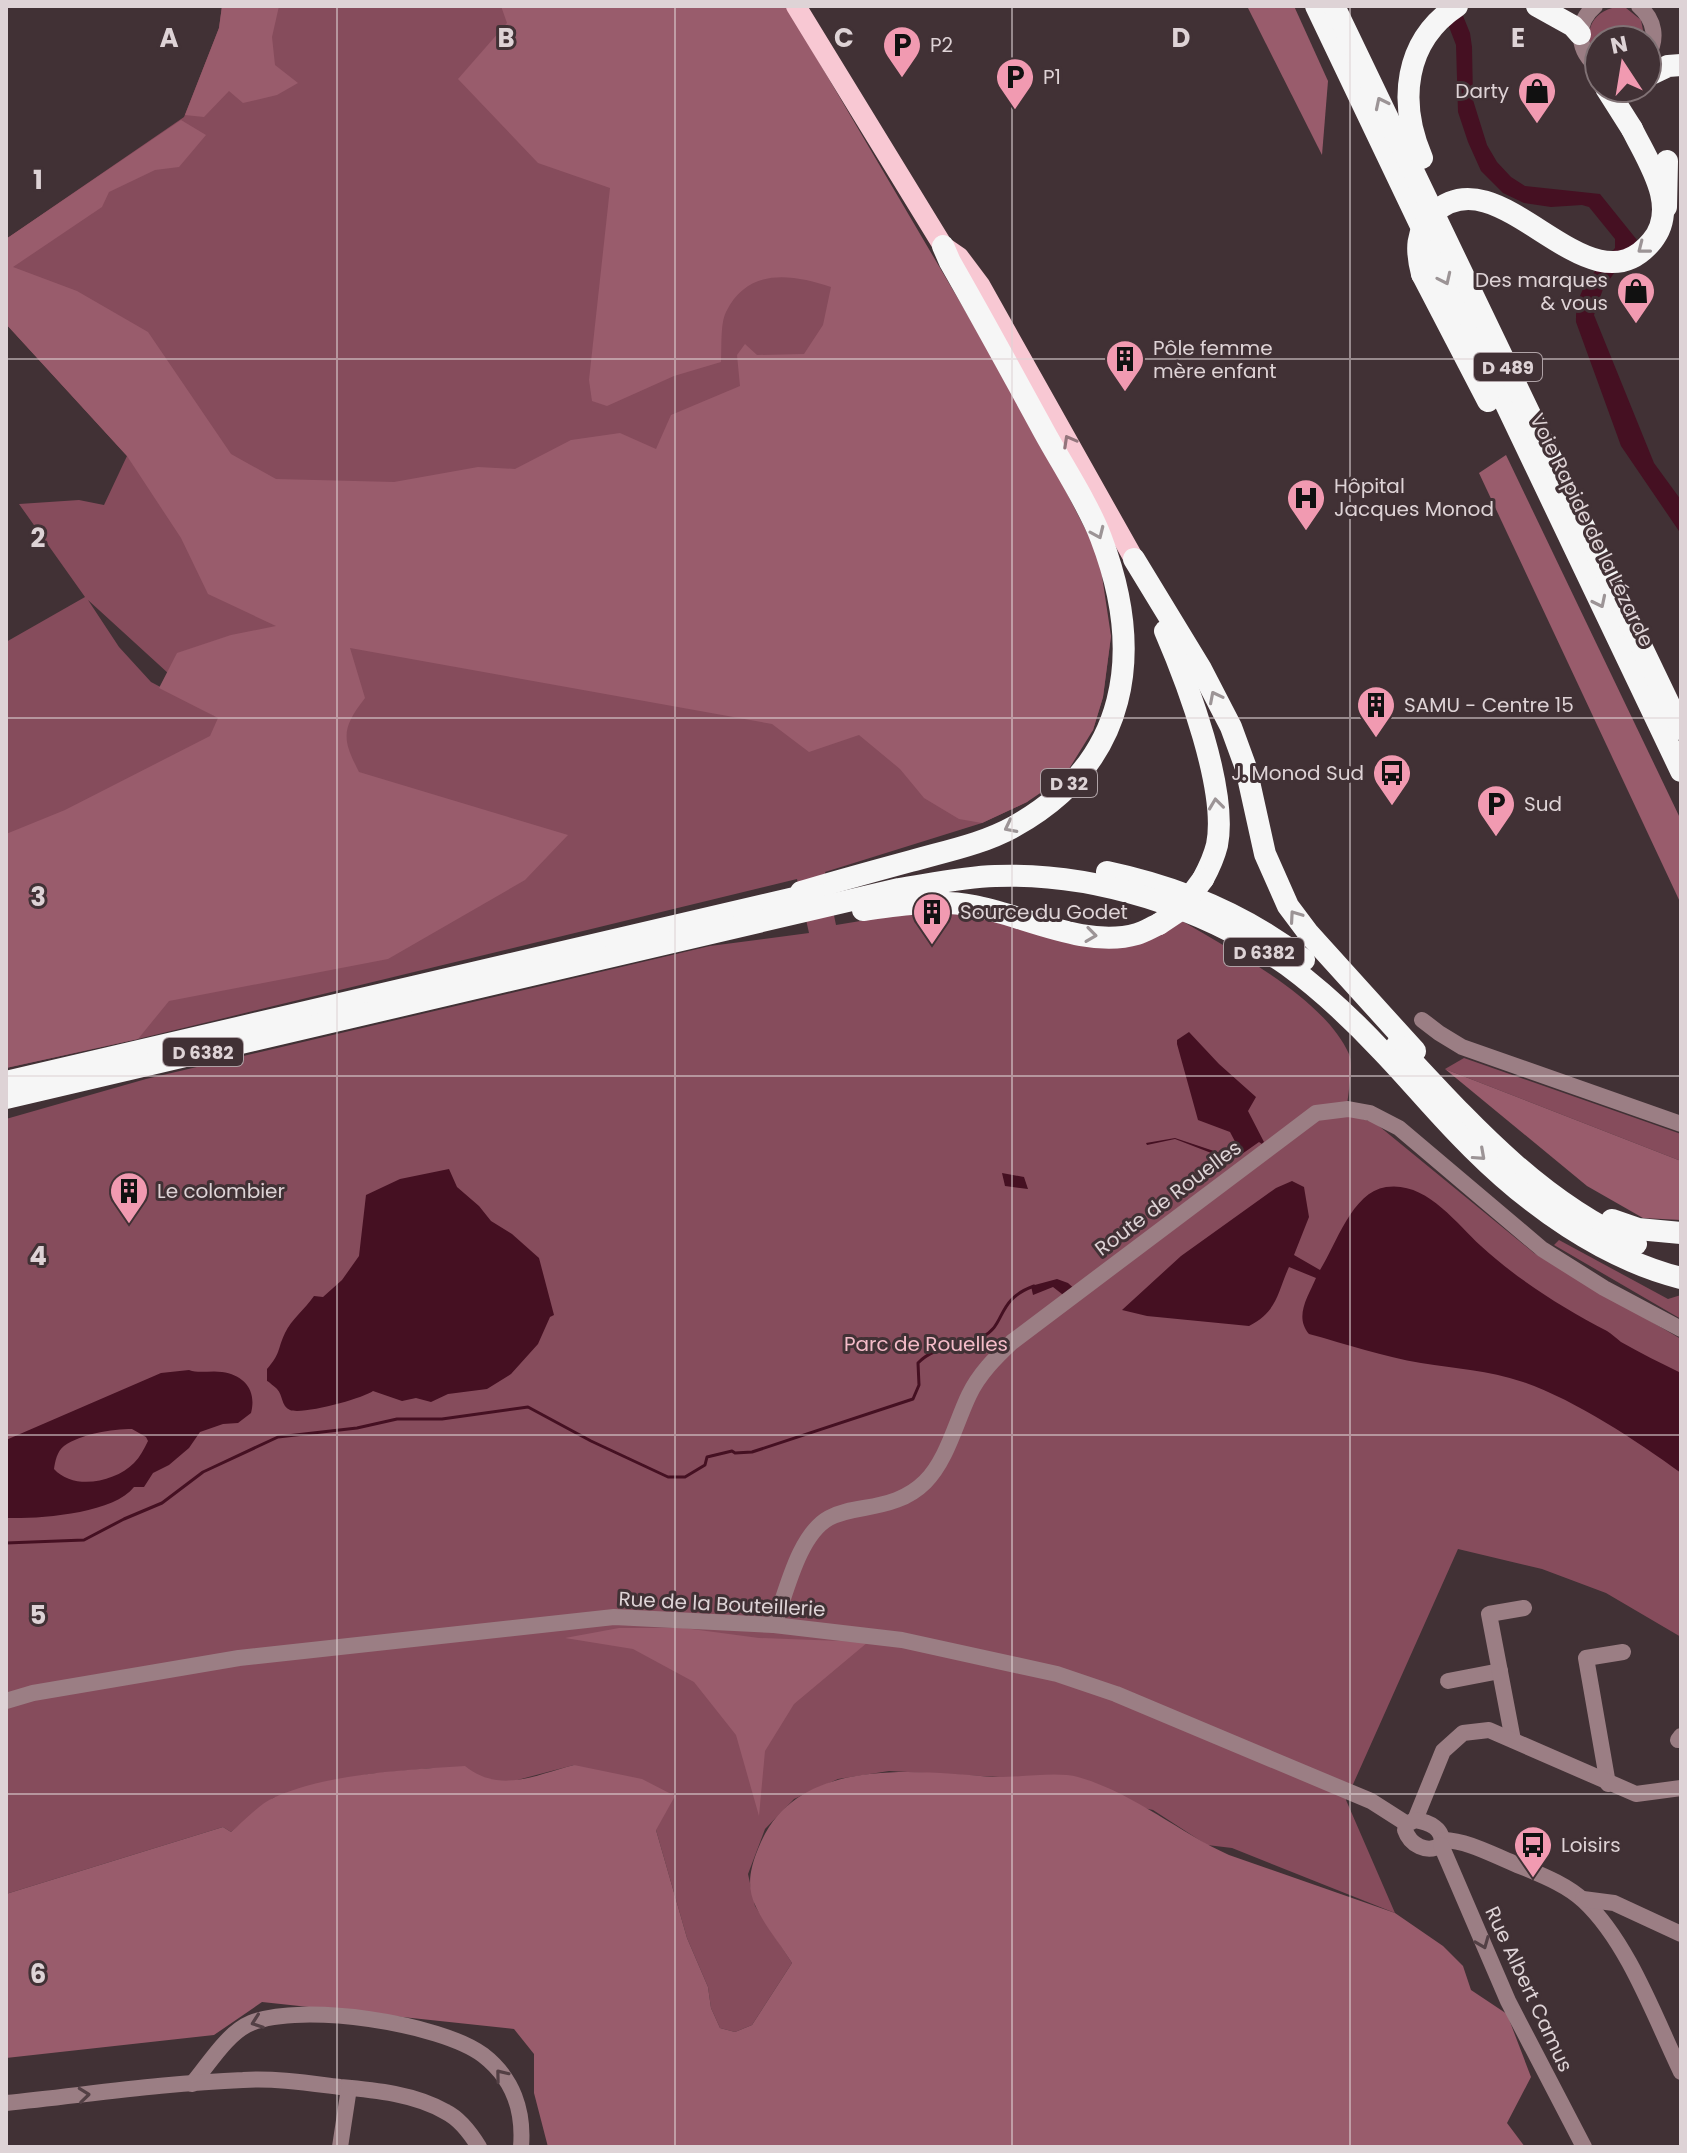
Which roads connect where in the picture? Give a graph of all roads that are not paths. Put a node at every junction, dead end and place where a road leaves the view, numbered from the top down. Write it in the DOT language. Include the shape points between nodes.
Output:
graph roads {
  1 [pos="796,6"];
  2 [pos="1316,6"];
  3 [pos="1334,6"];
  4 [pos="1537,6"];
  5 [pos="1595,6"];
  6 [pos="1639,6"];
  7 [pos="1450,11"];
  8 [pos="1651,24"];
  9 [pos="1580,34"];
  10 [pos="1583,48"];
  11 [pos="1616,104"];
  12 [pos="1623,104"];
  13 [pos="1632,129"];
  14 [pos="1667,161"];
  15 [pos="1664,213"];
  16 [pos="943,246"];
  17 [pos="1525,402"];
  18 [pos="1566,532"];
  19 [pos="1134,559"];
  20 [pos="1681,729"];
  21 [pos="1681,771"];
  22 [pos="748,916"];
  23 [pos="1422,1020"];
  24 [pos="6,1082"];
  25 [pos="6,1098"];
  26 [pos="1681,1124"];
  27 [pos="1477,1128"];
  28 [pos="1681,1233"];
  29 [pos="1681,1263"];
  30 [pos="1681,1278"];
  31 [pos="1681,1329"];
  32 [pos="1524,1608"];
  33 [pos="774,1625"];
  34 [pos="1623,1652"];
  35 [pos="1500,1671"];
  36 [pos="1448,1681"];
  37 [pos="6,1701"];
  38 [pos="1513,1740"];
  39 [pos="1608,1784"];
  40 [pos="1681,1788"];
  41 [pos="1411,1822"];
  42 [pos="1442,1843"];
  43 [pos="1583,1899"];
  44 [pos="1680,1932"];
  45 [pos="1681,2072"];
  46 [pos="192,2084"];
  47 [pos="349,2088"];
  48 [pos="6,2103"];
  49 [pos="340,2147"];
  50 [pos="479,2147"];
  51 [pos="521,2147"];
  52 [pos="1584,2147"];
  1 -- 16 [label="main road, D 32"];
  2 -- 18 [label="highway, Voie Rapide de la Lézarde / D 489, one-way"];
  17 -- 3 [label="highway, Voie Rapide de la Lézarde / D 489, one-way"];
  4 -- 9 [label="highway"];
  5 -- 9 [label="street"];
  6 -- 8 [label="street"];
  7 -- 17 [label="highway" via="1419,46 1408,88 1408,113"];
  9 -- 10 [label="street"];
  11 -- 13 [label="highway"];
  12 -- 13 [label="highway"];
  13 -- 15 [label="highway, bridge" via="1656,178"];
  14 -- 15 [label="highway"];
  15 -- 18 [label="highway, one-way, bridge" via="1659,233 1628,259 1606,261 1580,254 1490,202 1465,198 1439,208 1418,236 1422,274 1523,466"];
  19 -- 16 [label="main road, D 32, one-way" via="1000,318 959,257"];
  16 -- 22 [label="highway, D 32, one-way" via="1101,536 1123,632 1125,663 1118,701 1106,737 1077,776 1014,827"];
  17 -- 20 [label="highway, Voie Rapide de la Lézarde / D 489"];
  18 -- 21 [label="highway, Voie Rapide de la Lézarde / D 489, one-way"];
  22 -- 19 [label="highway, D 32, one-way, bridge" via="938,902 973,905 1091,937 1116,937 1137,934 1180,910 1203,879 1217,843 1213,783 1188,689"];
  27 -- 19 [label="highway, one-way" via="1288,906 1265,854 1231,727"];
  22 -- 24 [label="highway, D 6382"];
  22 -- 25 [label="highway, D 6382"];
  22 -- 27 [label="highway, D 6382" via="908,873 991,862 1085,867 1162,886 1235,916 1290,949 1336,985"];
  22 -- 30 [label="highway, D 6382, one-way" via="994,876 1082,882 1194,915 1285,964 1327,996 1474,1151 1534,1202 1584,1237"];
  23 -- 26 [label="street" via="1462,1047"];
  27 -- 28 [label="highway" via="1604,1216 1638,1229"];
  27 -- 29 [label="highway, D 6382" via="1546,1192 1584,1218"];
  31 -- 33 [label="street, Route de Rouelles" via="1542,1249 1399,1128 1348,1109 1316,1113 1012,1342 971,1391 925,1483 905,1498 827,1518 813,1531"];
  32 -- 35 [label="street" via="1489,1614"];
  33 -- 37 [label="street, Rue de la Bouteillerie" via="614,1617 239,1658"];
  33 -- 41 [label="street, Rue de la Bouteillerie" via="902,1640 1057,1674 1116,1694"];
  34 -- 39 [label="street" via="1586,1658"];
  35 -- 36 [label="street"];
  35 -- 38 [label="street"];
  38 -- 39 [label="street"];
  38 -- 41 [label="street" via="1489,1730 1463,1733 1443,1751"];
  39 -- 40 [label="street" via="1636,1794"];
  41 -- 42 [label="street" via="1434,1826"];
  41 -- 42 [label="street" via="1407,1835 1416,1845 1434,1849"];
  42 -- 43 [label="street" via="1462,1841 1543,1875"];
  42 -- 52 [label="street, Rue Albert Camus, one-way" via="1508,2001"];
  43 -- 44 [label="street" via="1614,1903"];
  43 -- 45 [label="street" via="1610,1933"];
  46 -- 47 [label="street" via="245,2079"];
  48 -- 46 [label="street, one-way"];
  51 -- 46 [label="street, one-way" via="520,2110 492,2064 466,2045 391,2023 315,2015 265,2018 233,2035"];
  47 -- 49 [label="street"];
  47 -- 50 [label="street" via="391,2093 446,2112"];
}
